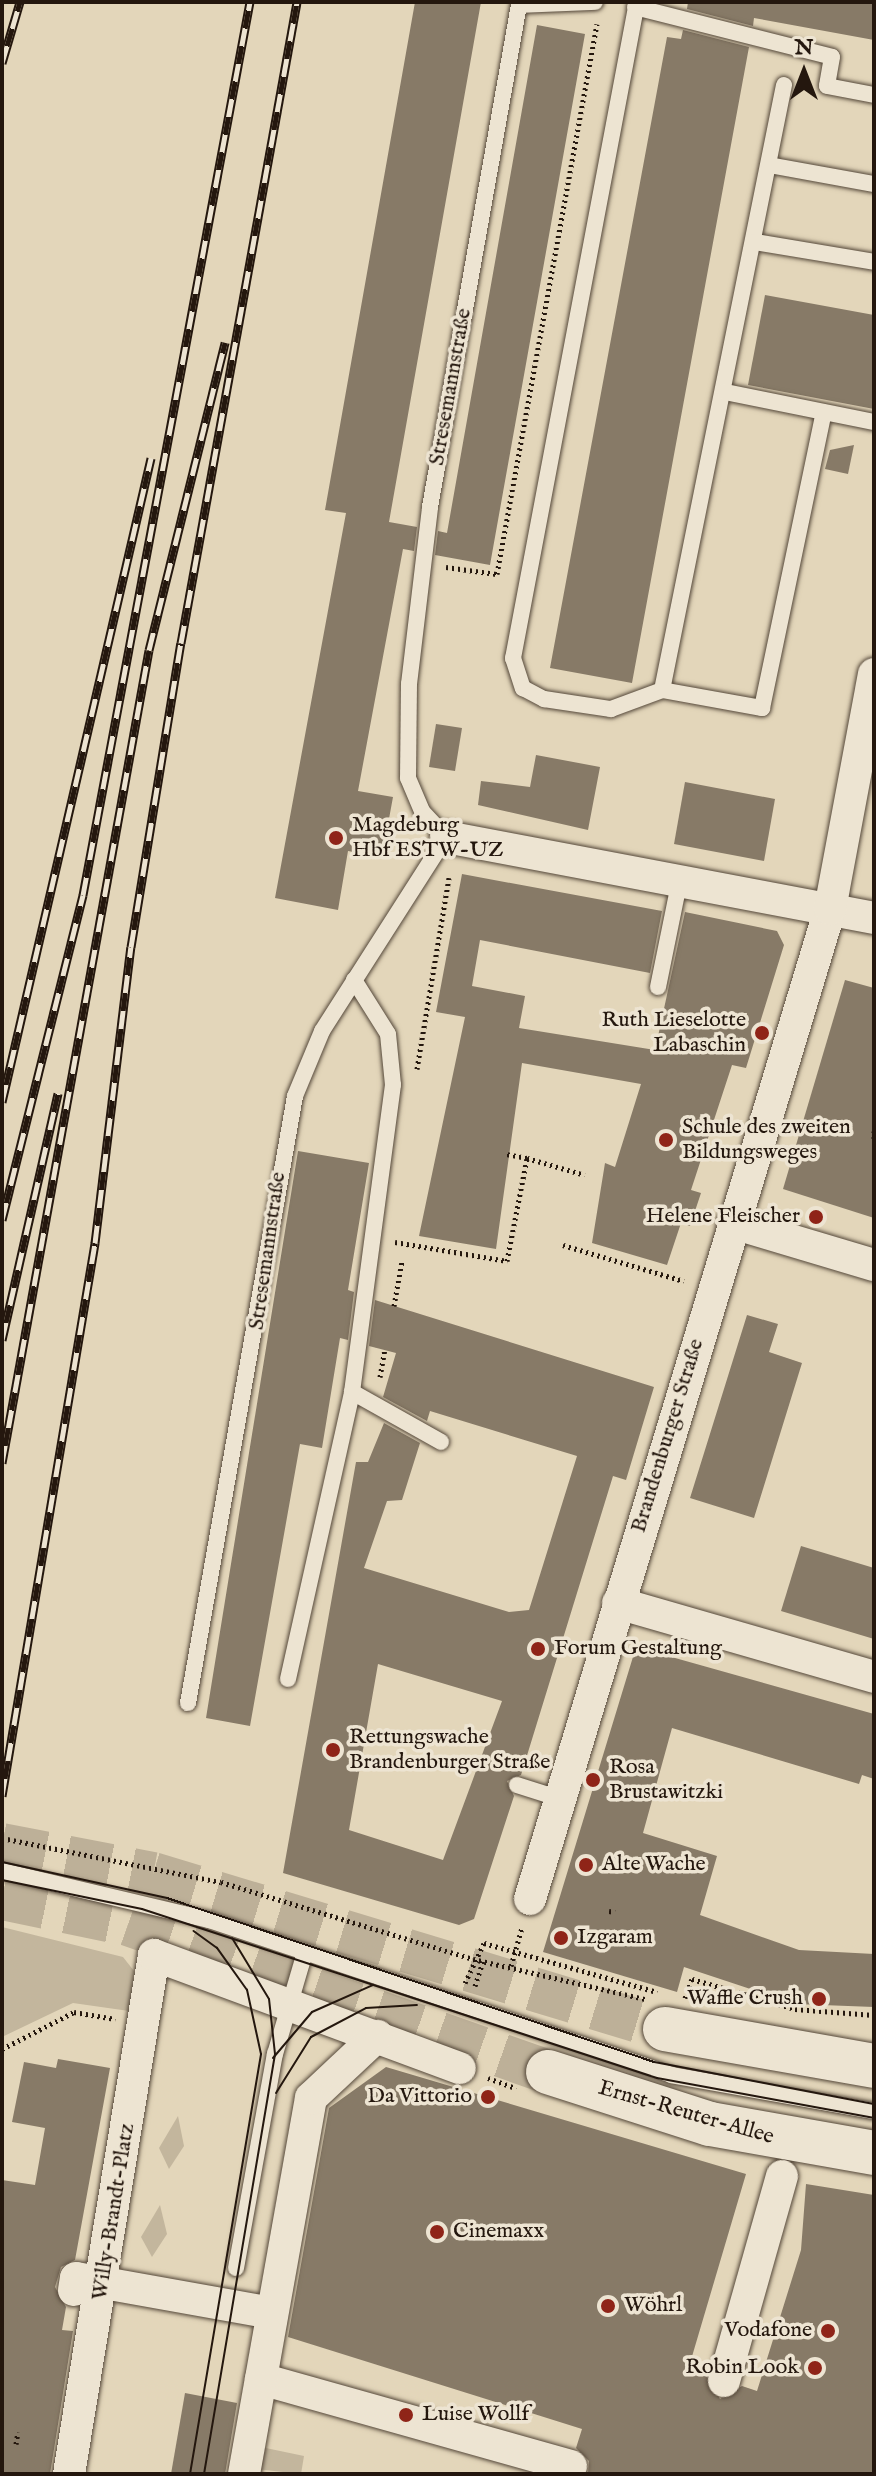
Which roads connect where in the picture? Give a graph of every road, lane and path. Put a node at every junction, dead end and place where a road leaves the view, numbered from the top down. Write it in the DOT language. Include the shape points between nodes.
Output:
graph roads {
  1 [pos="636,4"];
  2 [pos="596,8"];
  3 [pos="784,85"];
  4 [pos="874,95"];
  5 [pos="769,165"];
  6 [pos="874,184"];
  7 [pos="755,242"];
  8 [pos="874,262"];
  9 [pos="725,392"];
  10 [pos="824,412"];
  11 [pos="874,422"];
  12 [pos="421,564"];
  13 [pos="874,674"];
  14 [pos="662,690"];
  15 [pos="451,839"];
  16 [pos="679,884"];
  17 [pos="830,909"];
  18 [pos="874,918"];
  19 [pos="354,980"];
  20 [pos="658,987"];
  21 [pos="416,1074"];
  22 [pos="874,1131"];
  23 [pos="874,1142"];
  24 [pos="506,1154"];
  25 [pos="527,1158"];
  26 [pos="585,1175"];
  27 [pos="733,1223"];
  28 [pos="390,1225"];
  29 [pos="563,1245"];
  30 [pos="402,1261"];
  31 [pos="874,1265"];
  32 [pos="712,1290"];
  33 [pos="394,1306"];
  34 [pos="352,1392"];
  35 [pos="441,1442"];
  36 [pos="618,1603"];
  37 [pos="874,1677"];
  38 [pos="288,1679"];
  39 [pos="188,1703"];
  40 [pos="517,1785"];
  41 [pos="561,1799"];
  42 [pos="2,1838"];
  43 [pos="151,1868"];
  44 [pos="2,1871"];
  45 [pos="148,1883"];
  46 [pos="530,1899"];
  47 [pos="305,1952"];
  48 [pos="290,2006"];
  49 [pos="675,2014"];
  50 [pos="874,2015"];
  51 [pos="104,2017"];
  52 [pos="377,2036"];
  53 [pos="2,2049"];
  54 [pos="874,2066"];
  55 [pos="460,2068"];
  56 [pos="548,2072"];
  57 [pos="874,2111"];
  58 [pos="874,2153"];
  59 [pos="782,2176"];
  60 [pos="236,2268"];
  61 [pos="89,2287"];
  62 [pos="257,2312"];
  63 [pos="261,2379"];
  64 [pos="724,2381"];
  65 [pos="18,2432"];
  66 [pos="16,2444"];
  67 [pos="571,2466"];
  68 [pos="76,2471"];
  69 [pos="244,2474"];
  1 -- 4 [label="lane" via="832,57 827,86"];
  1 -- 14 [label="lane" via="513,658 523,688 544,699 611,709"];
  2 -- 12 [label="lane, Stresemannstraße" via="519,5"];
  2 -- 12 [label="path" via="497,574"];
  3 -- 5 [label="lane"];
  5 -- 6 [label="lane"];
  5 -- 7 [label="lane"];
  7 -- 8 [label="lane"];
  7 -- 9 [label="lane"];
  9 -- 10 [label="lane"];
  9 -- 14 [label="lane"];
  10 -- 11 [label="lane"];
  10 -- 14 [label="lane" via="762,708"];
  12 -- 15 [label="lane, Stresemannstraße" via="407,770 422,811"];
  13 -- 17 [label="street, Brandenburger Straße"];
  15 -- 16 [label="street"];
  15 -- 19 [label="lane, Stresemannstraße"];
  15 -- 21 [label="path"];
  16 -- 17 [label="street"];
  16 -- 20 [label="lane"];
  17 -- 18 [label="street"];
  17 -- 27 [label="street, Brandenburger Straße"];
  19 -- 34 [label="lane" via="383,1023 394,1069"];
  19 -- 39 [label="lane, Stresemannstraße" via="312,1050 285,1137 258,1330"];
  22 -- 23 [label="path"];
  24 -- 25 [label="path"];
  25 -- 26 [label="path"];
  25 -- 28 [label="path" via="507,1261 387,1241"];
  27 -- 31 [label="street"];
  27 -- 32 [label="street, Brandenburger Straße"];
  29 -- 32 [label="path"];
  30 -- 33 [label="path"];
  32 -- 36 [label="street, Brandenburger Straße"];
  34 -- 35 [label="lane"];
  34 -- 38 [label="lane"];
  36 -- 37 [label="street"];
  36 -- 41 [label="street, Brandenburger Straße"];
  40 -- 41 [label="lane"];
  41 -- 46 [label="street, Brandenburger Straße"];
  42 -- 43 [label="path"];
  43 -- 45 [label="path"];
  43 -- 46 [label="path" via="324,1908 511,1966"];
  44 -- 47 [label="lane" via="117,1895"];
  47 -- 48 [label="lane"];
  47 -- 57 [label="lane" via="671,2075"];
  48 -- 52 [label="street"];
  48 -- 60 [label="lane"];
  48 -- 61 [label="street, Willy-Brandt-Platz" via="154,1955"];
  49 -- 50 [label="path" via="692,1979 795,2009"];
  49 -- 54 [label="main road"];
  51 -- 53 [label="path" via="74,2012"];
  52 -- 55 [label="street"];
  52 -- 62 [label="street" via="311,2098"];
  56 -- 58 [label="main road, Ernst-Reuter-Allee" via="710,2124"];
  59 -- 64 [label="street, Ernst-Reuter-Allee"];
  61 -- 62 [label="street"];
  61 -- 68 [label="street, Willy-Brandt-Platz"];
  62 -- 63 [label="street"];
  63 -- 67 [label="street"];
  63 -- 69 [label="street"];
  65 -- 66 [label="path"];
}
